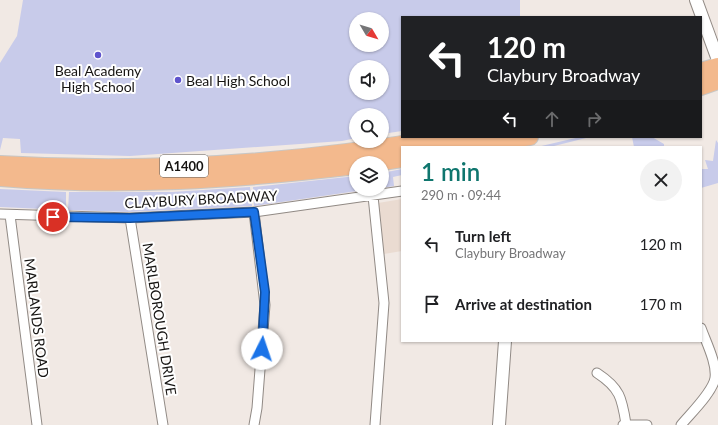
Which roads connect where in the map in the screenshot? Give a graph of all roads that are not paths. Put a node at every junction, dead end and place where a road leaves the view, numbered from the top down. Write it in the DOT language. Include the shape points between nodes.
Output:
graph roads {
  1 [pos="696,0"];
  2 [pos="702,16"];
  3 [pos="702,16"];
  4 [pos="718,60"];
  5 [pos="718,66"];
  6 [pos="702,71"];
  7 [pos="718,82"];
  8 [pos="702,87"];
  9 [pos="441,138"];
  10 [pos="524,138"];
  11 [pos="485,144"];
  12 [pos="414,146"];
  13 [pos="431,146"];
  14 [pos="401,150"];
  15 [pos="389,156"];
  16 [pos="0,164"];
  17 [pos="349,167"];
  18 [pos="0,178"];
  19 [pos="401,191"];
  20 [pos="389,193"];
  21 [pos="373,196"];
  22 [pos="254,212"];
  23 [pos="0,214"];
  24 [pos="10,215"];
  25 [pos="130,218"];
  26 [pos="702,331"];
  27 [pos="505,342"];
  28 [pos="597,373"];
  29 [pos="624,424"];
  30 [pos="37,425"];
  31 [pos="163,425"];
  32 [pos="254,425"];
  33 [pos="375,425"];
  34 [pos="498,425"];
  35 [pos="647,425"];
  36 [pos="680,425"];
  1 -- 3 [label="street"];
  2 -- 4 [label="street"];
  5 -- 6 [label="highway"];
  7 -- 8 [label="highway"];
  9 -- 12 [label="highway, A1400"];
  10 -- 11 [label="highway"];
  11 -- 13 [label="highway" via="476,139"];
  14 -- 15 [label="highway, A1400"];
  14 -- 16 [label="highway, A1400" via="203,165 76,167"];
  17 -- 18 [label="highway, A1400" via="204,180 77,182"];
  19 -- 20 [label="street, CLAYBURY BROADWAY"];
  21 -- 22 [label="street, CLAYBURY BROADWAY"];
  21 -- 33 [label="street" via="384,303"];
  22 -- 25 [label="street, CLAYBURY BROADWAY"];
  22 -- 32 [label="street" via="265,305"];
  23 -- 24 [label="street, CLAYBURY BROADWAY"];
  24 -- 25 [label="street, CLAYBURY BROADWAY"];
  24 -- 30 [label="street, MARLANDS ROAD"];
  25 -- 31 [label="street, MARLBOROUGH DRIVE"];
  26 -- 36 [label="street" via="715,369 715,379 711,388"];
  27 -- 34 [label="street"];
  28 -- 29 [label="street" via="616,389 622,400"];
  29 -- 35 [label="street"];
}
